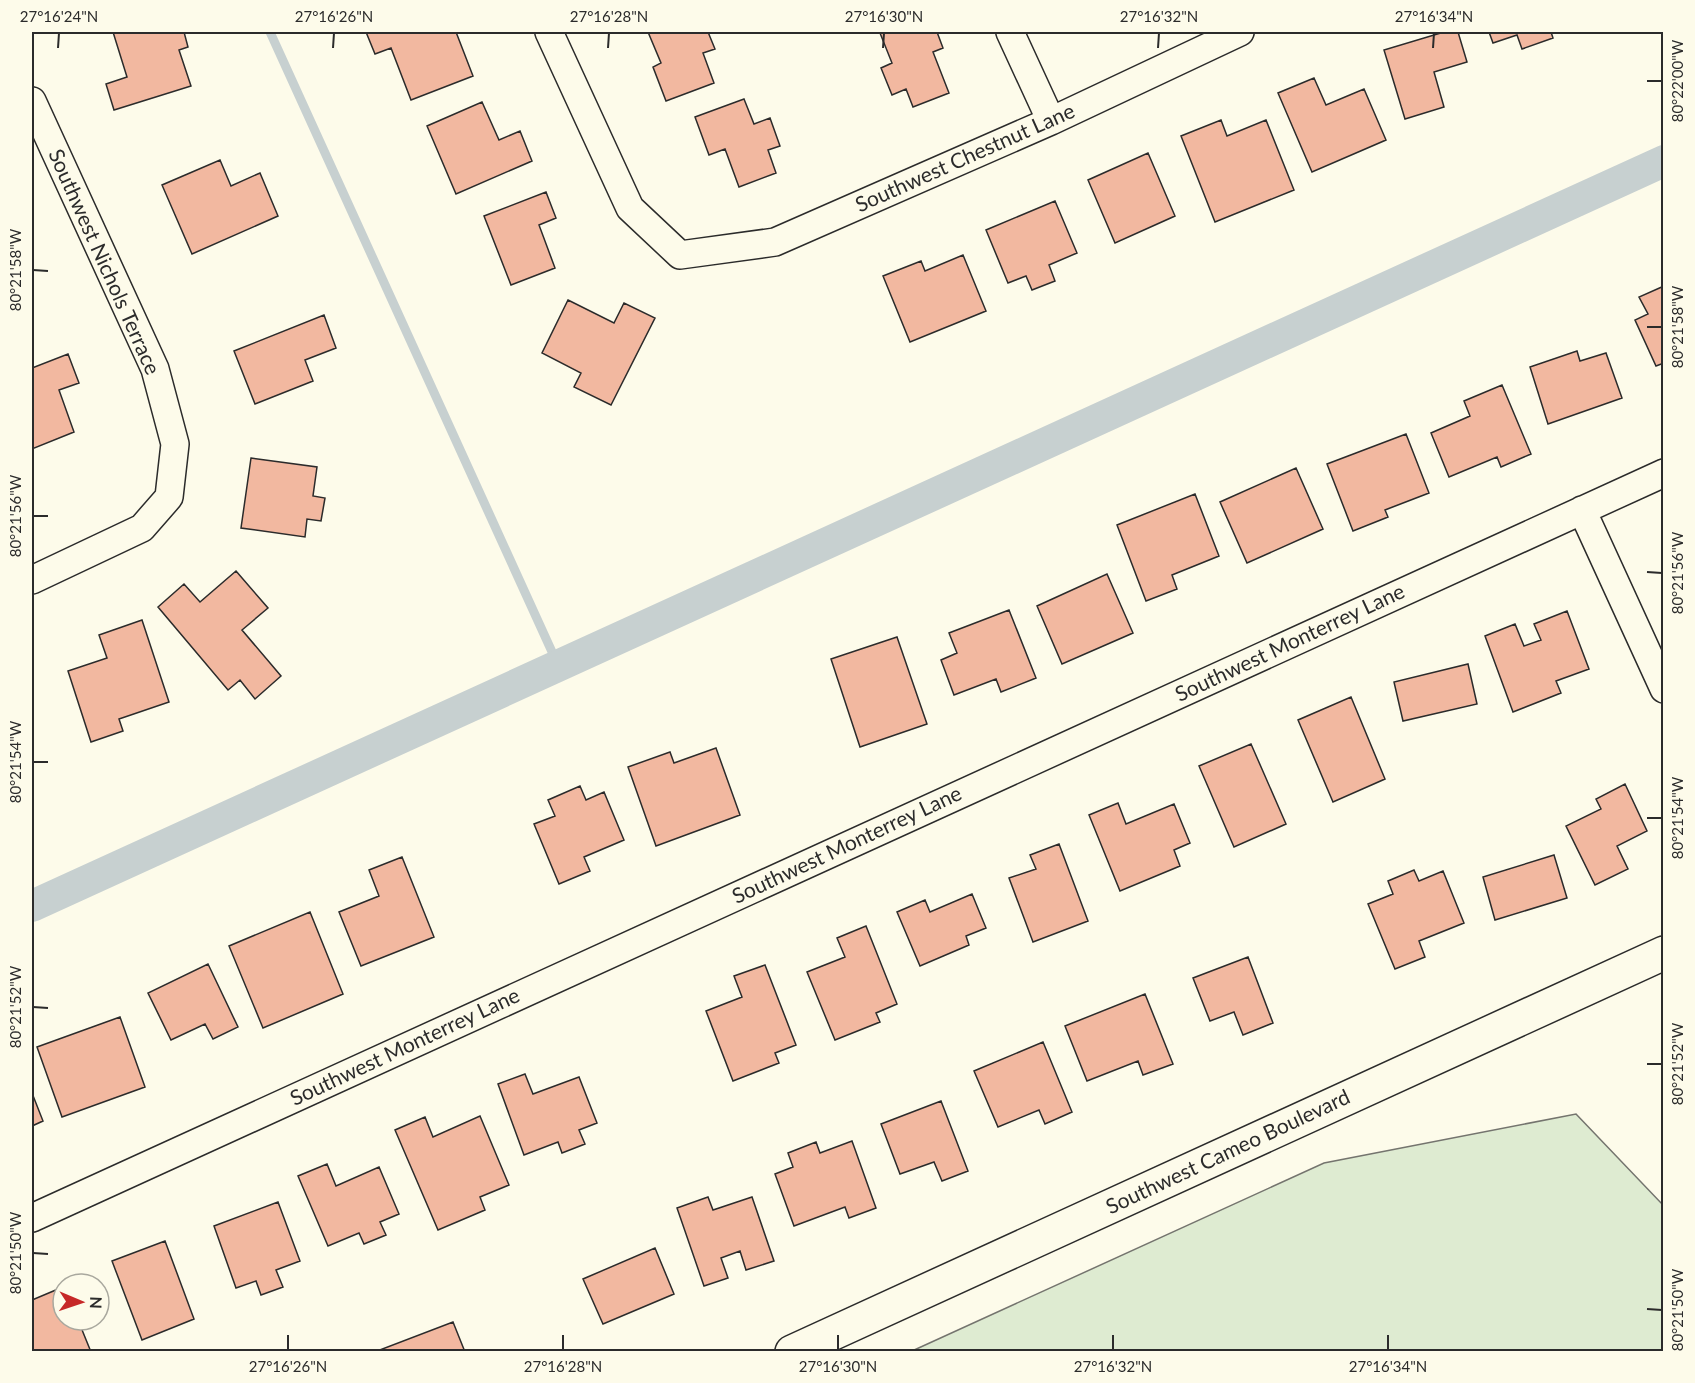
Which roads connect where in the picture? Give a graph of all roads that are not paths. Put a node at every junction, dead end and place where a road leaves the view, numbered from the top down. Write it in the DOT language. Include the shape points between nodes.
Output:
graph roads {
  1 [pos="549,32"];
  2 [pos="1010,32"];
  3 [pos="1240,32"];
  4 [pos="32,101"];
  5 [pos="1051,121"];
  6 [pos="1664,472"];
  7 [pos="1582,510"];
  8 [pos="32,580"];
  9 [pos="1664,689"];
  10 [pos="1664,953"];
  11 [pos="32,1218"];
  12 [pos="792,1352"];
  1 -- 5 [label="street, Southwest Chestnut Lane" via="630,208 680,255 775,242"];
  2 -- 5 [label="street"];
  3 -- 5 [label="street, Southwest Chestnut Lane"];
  4 -- 8 [label="street, Southwest Nichols Terrace" via="155,369 174,444 169,497 142,528"];
  6 -- 7 [label="street, Southwest Monterrey Lane"];
  7 -- 9 [label="street"];
  7 -- 11 [label="street, Southwest Monterrey Lane"];
  10 -- 12 [label="street, Southwest Cameo Boulevard"];
}
